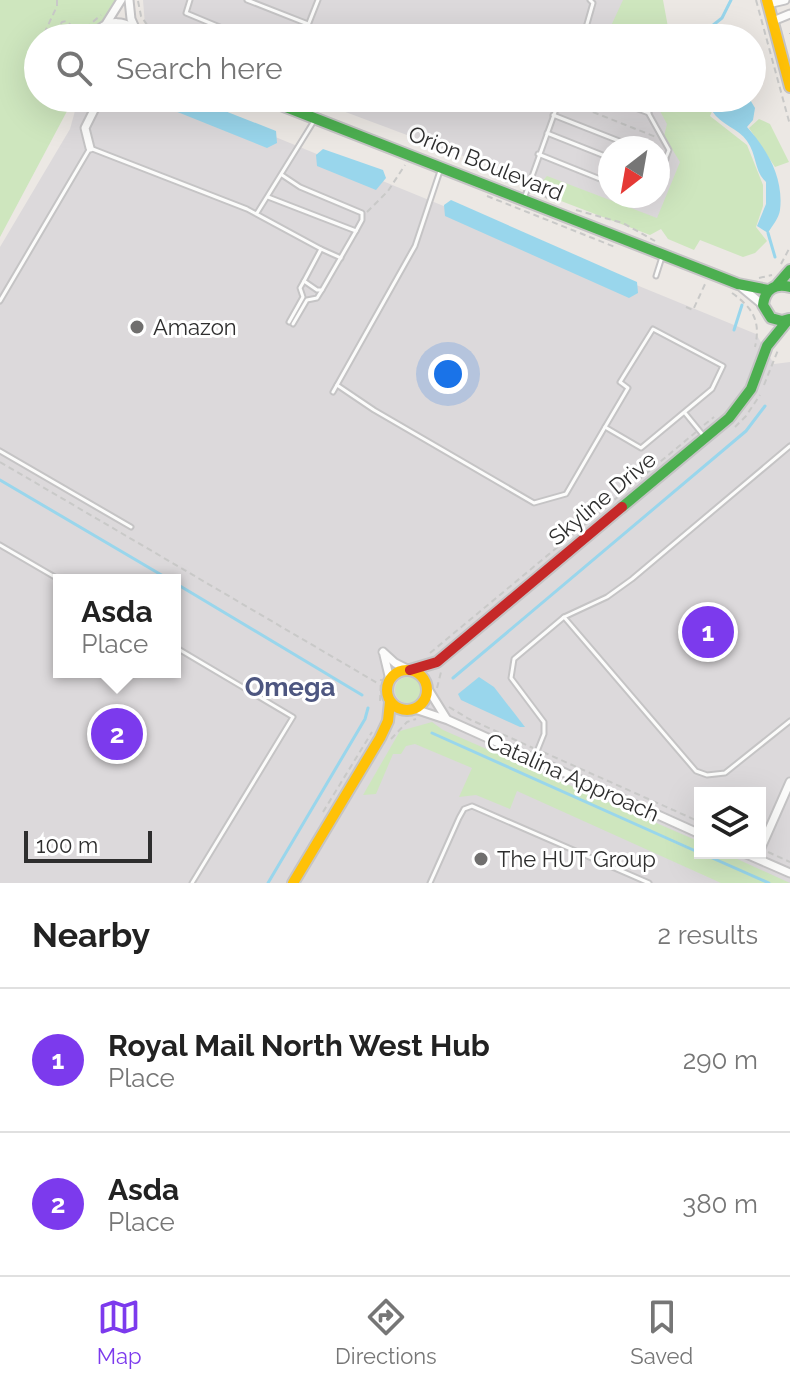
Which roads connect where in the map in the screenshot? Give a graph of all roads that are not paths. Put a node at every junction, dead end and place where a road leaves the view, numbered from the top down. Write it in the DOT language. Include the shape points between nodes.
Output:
graph roads {
  1 [pos="121,0"];
  2 [pos="129,0"];
  3 [pos="190,0"];
  4 [pos="247,0"];
  5 [pos="318,0"];
  6 [pos="590,0"];
  7 [pos="785,0"];
  8 [pos="768,2"];
  9 [pos="790,14"];
  10 [pos="773,21"];
  11 [pos="106,24"];
  12 [pos="122,24"];
  13 [pos="134,24"];
  14 [pos="212,24"];
  15 [pos="308,24"];
  16 [pos="587,24"];
  17 [pos="790,87"];
  18 [pos="92,112"];
  19 [pos="299,112"];
  20 [pos="554,112"];
  21 [pos="649,113"];
  22 [pos="553,115"];
  23 [pos="315,118"];
  24 [pos="546,133"];
  25 [pos="606,136"];
  26 [pos="661,136"];
  27 [pos="90,148"];
  28 [pos="598,153"];
  29 [pos="538,154"];
  30 [pos="442,167"];
  31 [pos="282,175"];
  32 [pos="598,178"];
  33 [pos="268,197"];
  34 [pos="523,200"];
  35 [pos="257,213"];
  36 [pos="356,231"];
  37 [pos="321,249"];
  38 [pos="663,254"];
  39 [pos="341,258"];
  40 [pos="784,270"];
  41 [pos="656,276"];
  42 [pos="304,281"];
  43 [pos="773,287"];
  44 [pos="790,287"];
  45 [pos="734,288"];
  46 [pos="322,290"];
  47 [pos="0,301"];
  48 [pos="764,309"];
  49 [pos="789,319"];
  50 [pos="767,346"];
  51 [pos="337,385"];
  52 [pos="333,392"];
  53 [pos="685,412"];
  54 [pos="605,427"];
  55 [pos="706,438"];
  56 [pos="790,446"];
  57 [pos="0,451"];
  58 [pos="131,527"];
  59 [pos="0,545"];
  60 [pos="53,576"];
  61 [pos="564,617"];
  62 [pos="181,651"];
  63 [pos="437,662"];
  64 [pos="410,670"];
  65 [pos="385,682"];
  66 [pos="427,687"];
  67 [pos="390,702"];
  68 [pos="415,713"];
  69 [pos="448,720"];
  70 [pos="790,721"];
  71 [pos="384,740"];
  72 [pos="534,760"];
  73 [pos="790,782"];
  74 [pos="694,831"];
  75 [pos="766,836"];
  76 [pos="766,859"];
  77 [pos="790,873"];
  78 [pos="192,883"];
  79 [pos="293,883"];
  80 [pos="430,883"];
  81 [pos="649,883"];
  1 -- 11 [label="street"];
  2 -- 13 [label="street"];
  3 -- 14 [label="lane" via="186,13"];
  4 -- 15 [label="lane"];
  5 -- 15 [label="lane"];
  6 -- 16 [label="lane"];
  7 -- 8 [label="street"];
  8 -- 10 [label="main road"];
  9 -- 10 [label="street"];
  10 -- 17 [label="main road"];
  11 -- 12 [label="street"];
  18 -- 27 [label="street" via="85,128"];
  19 -- 23 [label="main road, Orion Boulevard"];
  20 -- 22 [label="lane"];
  21 -- 26 [label="lane"];
  22 -- 24 [label="lane"];
  22 -- 25 [label="lane"];
  23 -- 30 [label="main road, Orion Boulevard"];
  23 -- 31 [label="lane"];
  24 -- 28 [label="lane"];
  24 -- 29 [label="lane"];
  27 -- 35 [label="lane"];
  27 -- 47 [label="lane"];
  29 -- 32 [label="lane"];
  29 -- 34 [label="lane"];
  30 -- 34 [label="main road, Orion Boulevard"];
  30 -- 51 [label="lane" via="415,246"];
  31 -- 33 [label="lane"];
  31 -- 36 [label="lane" via="352,207 363,216"];
  33 -- 35 [label="lane"];
  33 -- 36 [label="lane"];
  34 -- 38 [label="main road, Orion Boulevard"];
  35 -- 37 [label="lane"];
  36 -- 39 [label="lane"];
  37 -- 39 [label="lane"];
  37 -- 42 [label="lane"];
  38 -- 41 [label="lane"];
  38 -- 45 [label="main road, Orion Boulevard"];
  39 -- 46 [label="lane"];
  40 -- 43 [label="main road"];
  42 -- 46 [label="lane"];
  42 -- 46 [label="lane" via="291,323 307,300"];
  43 -- 44 [label="main road, Orion Boulevard"];
  43 -- 45 [label="main road, Orion Boulevard"];
  43 -- 48 [label="main road"];
  45 -- 48 [label="street, Orion Boulevard"];
  48 -- 49 [label="main road" via="776,321"];
  48 -- 50 [label="main road, Skyline Drive"];
  49 -- 50 [label="main road, Skyline Drive"];
  50 -- 55 [label="main road, Skyline Drive" via="744,401"];
  51 -- 52 [label="lane"];
  51 -- 54 [label="lane" via="534,503 566,494"];
  53 -- 54 [label="lane" via="641,448"];
  53 -- 54 [label="lane" via="712,389 723,366 653,329 620,382 628,388"];
  53 -- 55 [label="lane"];
  55 -- 63 [label="main road, Skyline Drive"];
  56 -- 61 [label="lane" via="632,579"];
  57 -- 58 [label="lane"];
  59 -- 60 [label="lane"];
  61 -- 70 [label="lane" via="696,771 725,773"];
  61 -- 72 [label="lane" via="514,659 511,678 544,722"];
  62 -- 78 [label="lane" via="293,717"];
  63 -- 64 [label="main road, Skyline Drive"];
  63 -- 66 [label="main road, Skyline Drive"];
  64 -- 65 [label="main road"];
  64 -- 65 [label="street" via="383,652 389,668"];
  64 -- 66 [label="main road"];
  65 -- 67 [label="main road"];
  66 -- 68 [label="main road"];
  66 -- 69 [label="street"];
  67 -- 68 [label="main road"];
  67 -- 71 [label="main road"];
  68 -- 69 [label="street, Catalina Approach"];
  68 -- 71 [label="main road"];
  69 -- 72 [label="street, Catalina Approach"];
  71 -- 79 [label="main road"];
  72 -- 74 [label="street, Catalina Approach"];
  73 -- 75 [label="street"];
  76 -- 77 [label="street"];
  80 -- 81 [label="lane" via="459,818 472,806"];
}
